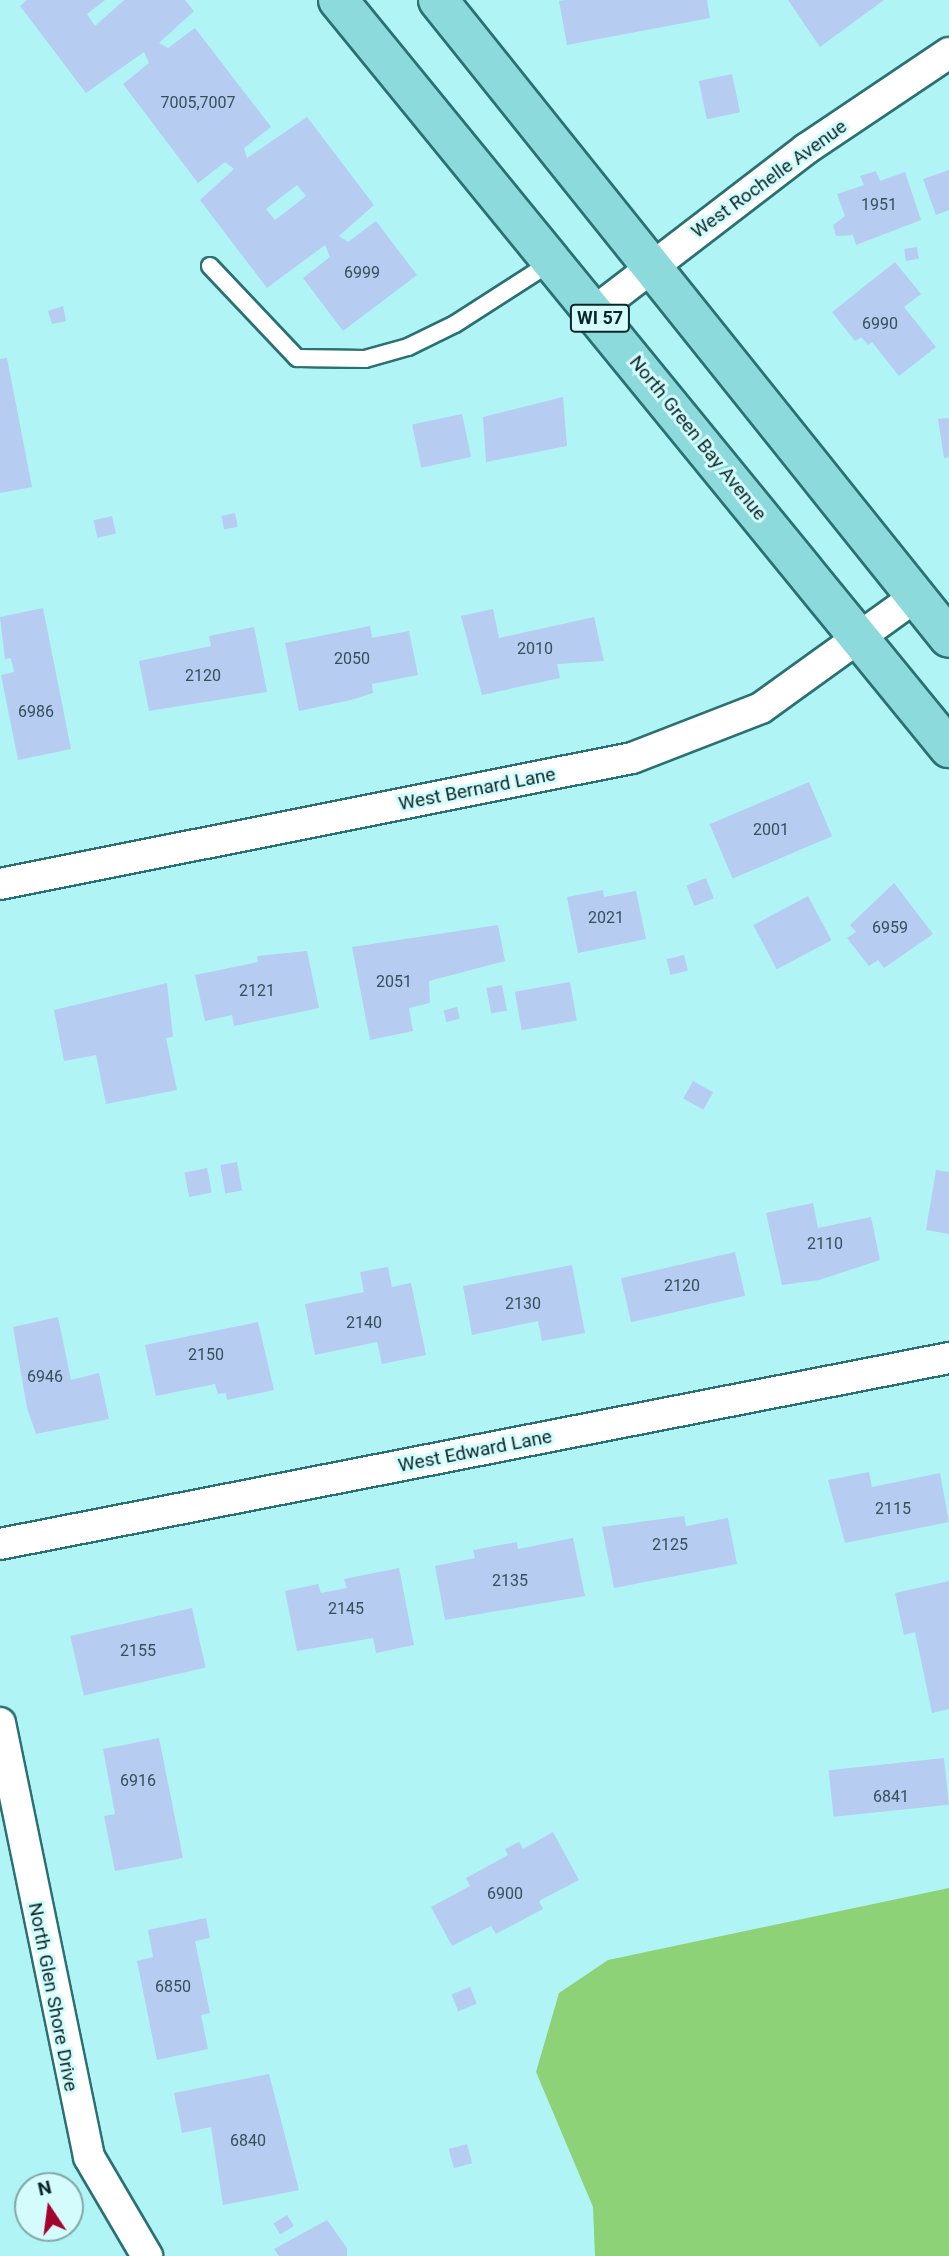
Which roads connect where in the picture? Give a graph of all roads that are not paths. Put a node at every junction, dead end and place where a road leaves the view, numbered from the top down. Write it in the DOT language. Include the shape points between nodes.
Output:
graph roads {
  1 [pos="338,0"];
  2 [pos="438,0"];
  3 [pos="949,53"];
  4 [pos="553,261"];
  5 [pos="653,265"];
  6 [pos="211,266"];
  7 [pos="595,311"];
  8 [pos="915,597"];
  9 [pos="859,638"];
  10 [pos="949,638"];
  11 [pos="949,748"];
  12 [pos="0,884"];
  13 [pos="949,1358"];
  14 [pos="0,1544"];
  15 [pos="0,1723"];
  16 [pos="147,2256"];
  1 -- 4 [label="main road, North Green Bay Avenue / WI 57"];
  2 -- 5 [label="main road"];
  3 -- 5 [label="street, West Rochelle Avenue" via="806,149"];
  4 -- 6 [label="lane" via="455,324 408,347 365,359 297,358"];
  4 -- 7 [label="main road, North Green Bay Avenue / WI 57"];
  5 -- 7 [label="street, West Rochelle Avenue"];
  5 -- 8 [label="main road"];
  7 -- 9 [label="main road, North Green Bay Avenue / WI 57"];
  8 -- 9 [label="street, West Bernard Lane"];
  8 -- 10 [label="main road"];
  9 -- 11 [label="main road, North Green Bay Avenue / WI 57"];
  9 -- 12 [label="street, West Bernard Lane" via="761,708 632,758"];
  13 -- 14 [label="street, West Edward Lane"];
  15 -- 16 [label="street, North Glen Shore Drive" via="82,2132 106,2194"];
}
